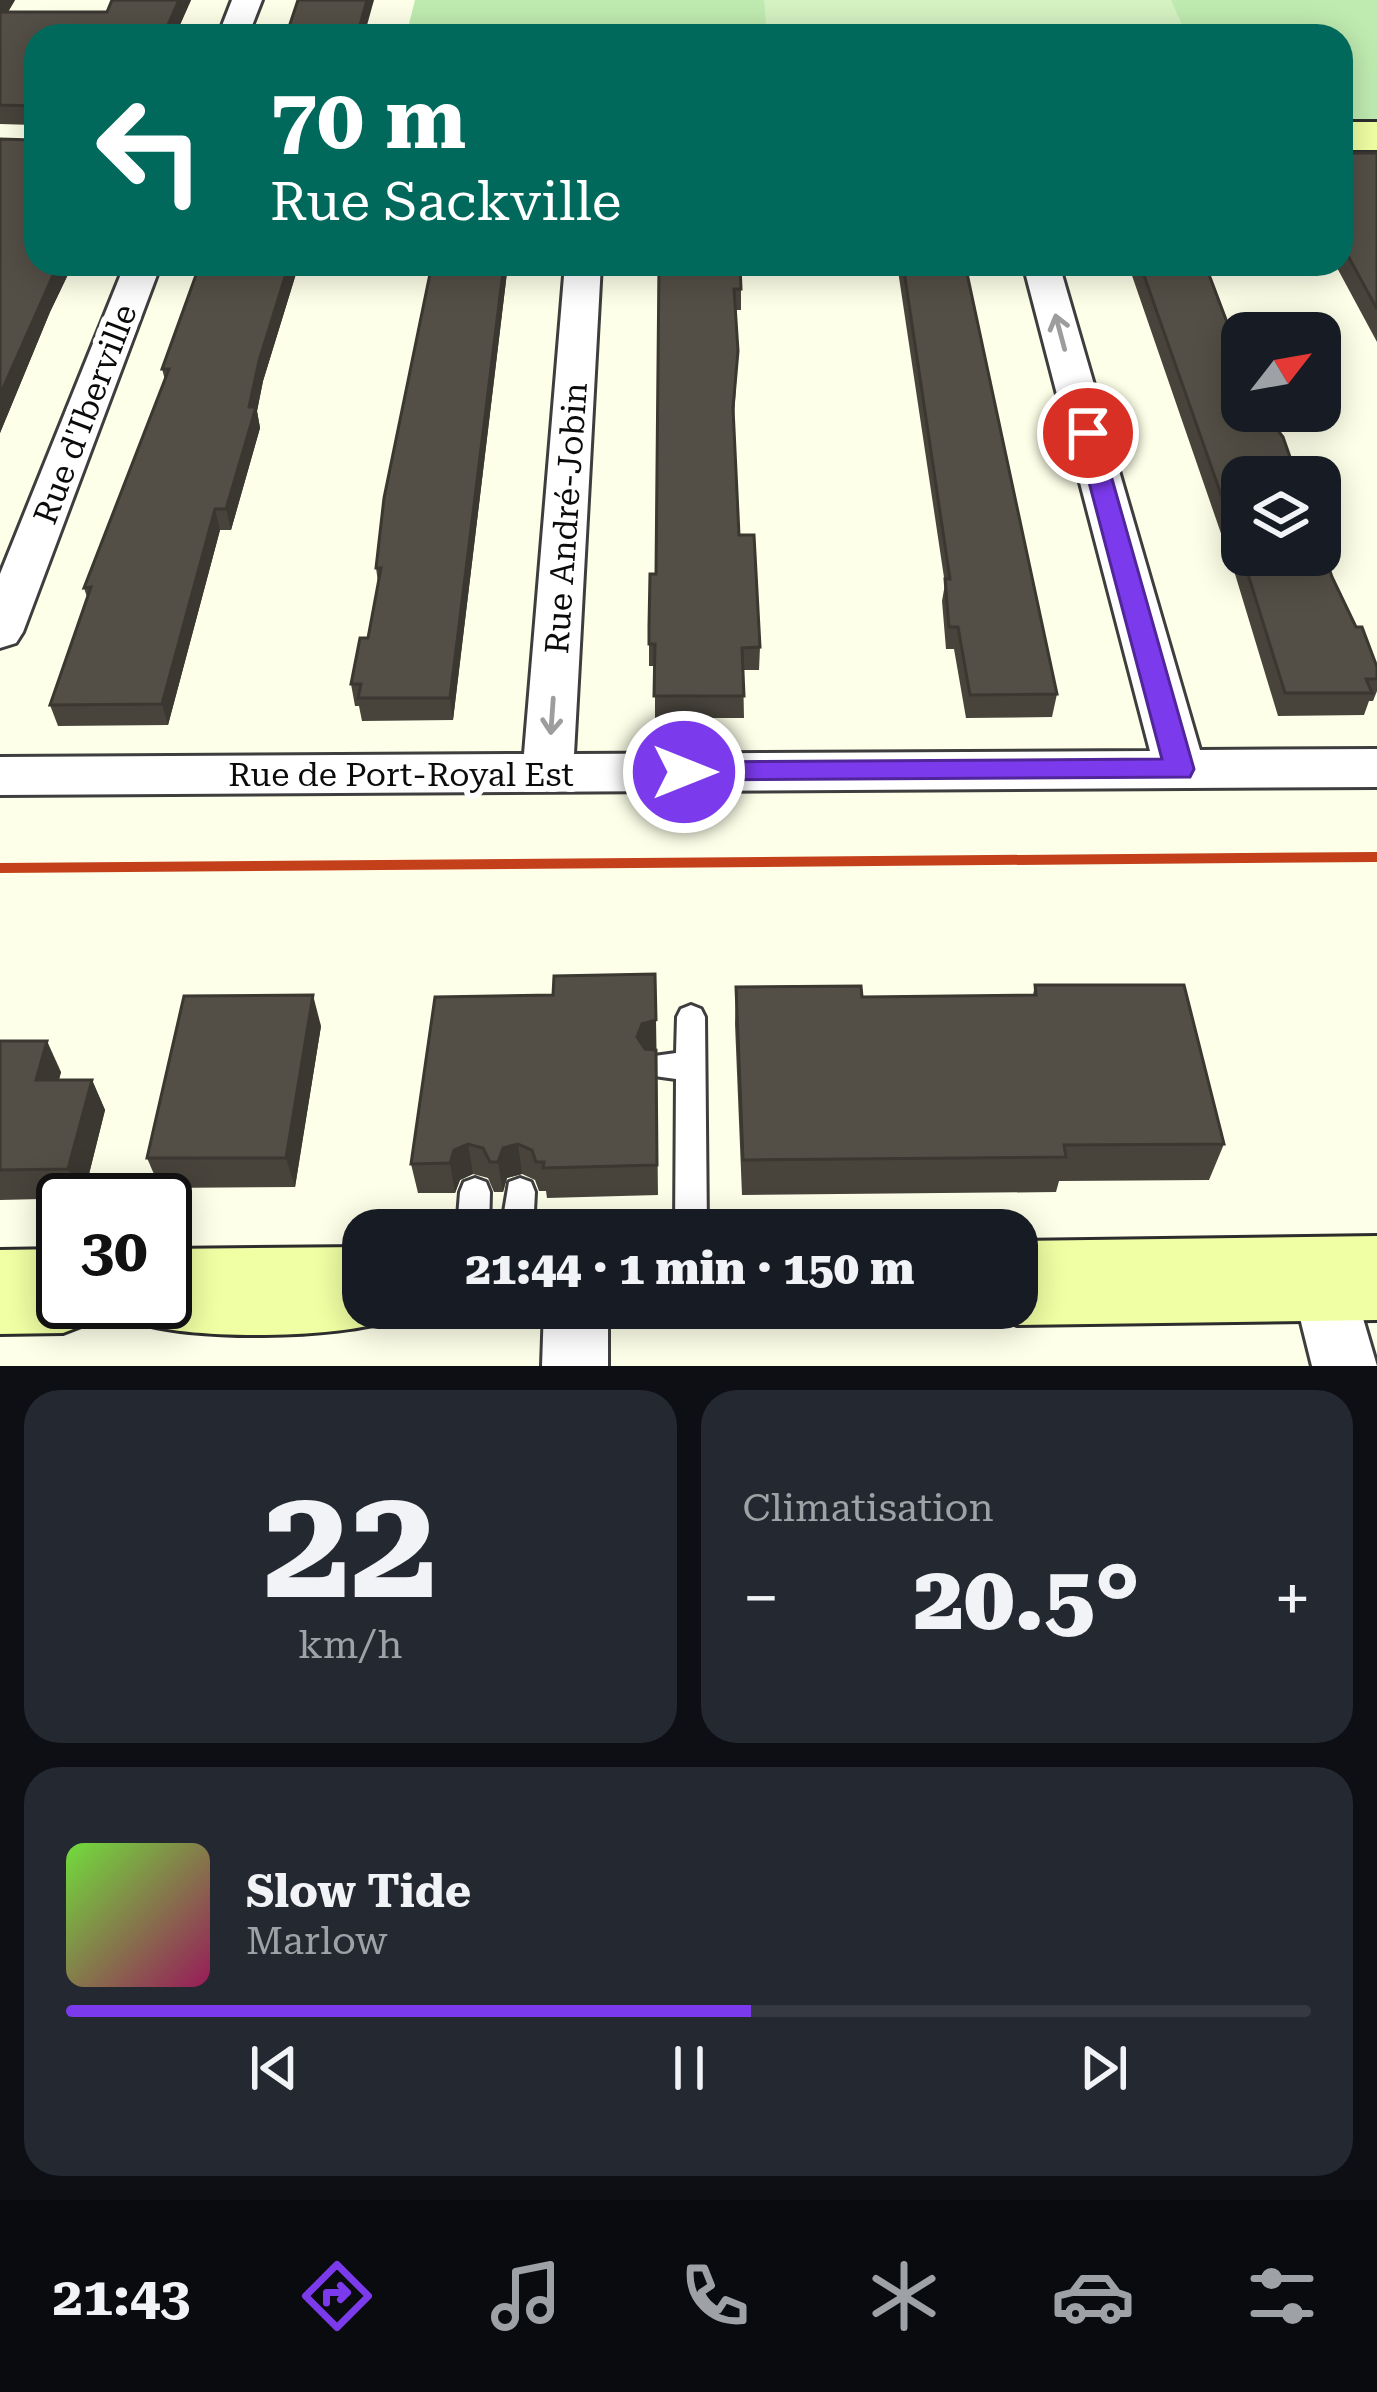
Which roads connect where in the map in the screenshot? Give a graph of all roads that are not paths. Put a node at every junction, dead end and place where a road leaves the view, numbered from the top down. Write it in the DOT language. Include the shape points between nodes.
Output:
graph roads {
  1 [pos="138,276"];
  2 [pos="582,276"];
  3 [pos="1044,276"];
  4 [pos="0,632"];
  5 [pos="1377,768"];
  6 [pos="1180,769"];
  7 [pos="548,773"];
  8 [pos="0,776"];
  9 [pos="691,1017"];
  10 [pos="657,1066"];
  11 [pos="692,1066"];
  12 [pos="475,1192"];
  13 [pos="520,1192"];
  14 [pos="474,1209"];
  15 [pos="519,1209"];
  16 [pos="691,1209"];
  17 [pos="1350,1278"];
  18 [pos="1038,1283"];
  19 [pos="342,1289"];
  20 [pos="192,1291"];
  21 [pos="0,1292"];
  22 [pos="36,1292"];
  23 [pos="576,1329"];
  24 [pos="575,1366"];
  25 [pos="1345,1366"];
  1 -- 4 [label="street, Rue d'Iberville"];
  2 -- 7 [label="street, Rue André-Jobin, one-way"];
  6 -- 3 [label="street, one-way"];
  5 -- 6 [label="street, Rue de Port-Royal Est"];
  6 -- 7 [label="street, Rue de Port-Royal Est"];
  7 -- 8 [label="street, Rue de Port-Royal Est"];
  9 -- 11 [label="lane"];
  10 -- 11 [label="lane"];
  11 -- 16 [label="lane"];
  12 -- 14 [label="lane"];
  13 -- 15 [label="lane"];
  17 -- 18 [label="street"];
  17 -- 25 [label="street"];
  19 -- 20 [label="street"];
  21 -- 22 [label="street"];
  23 -- 24 [label="street"];
}
